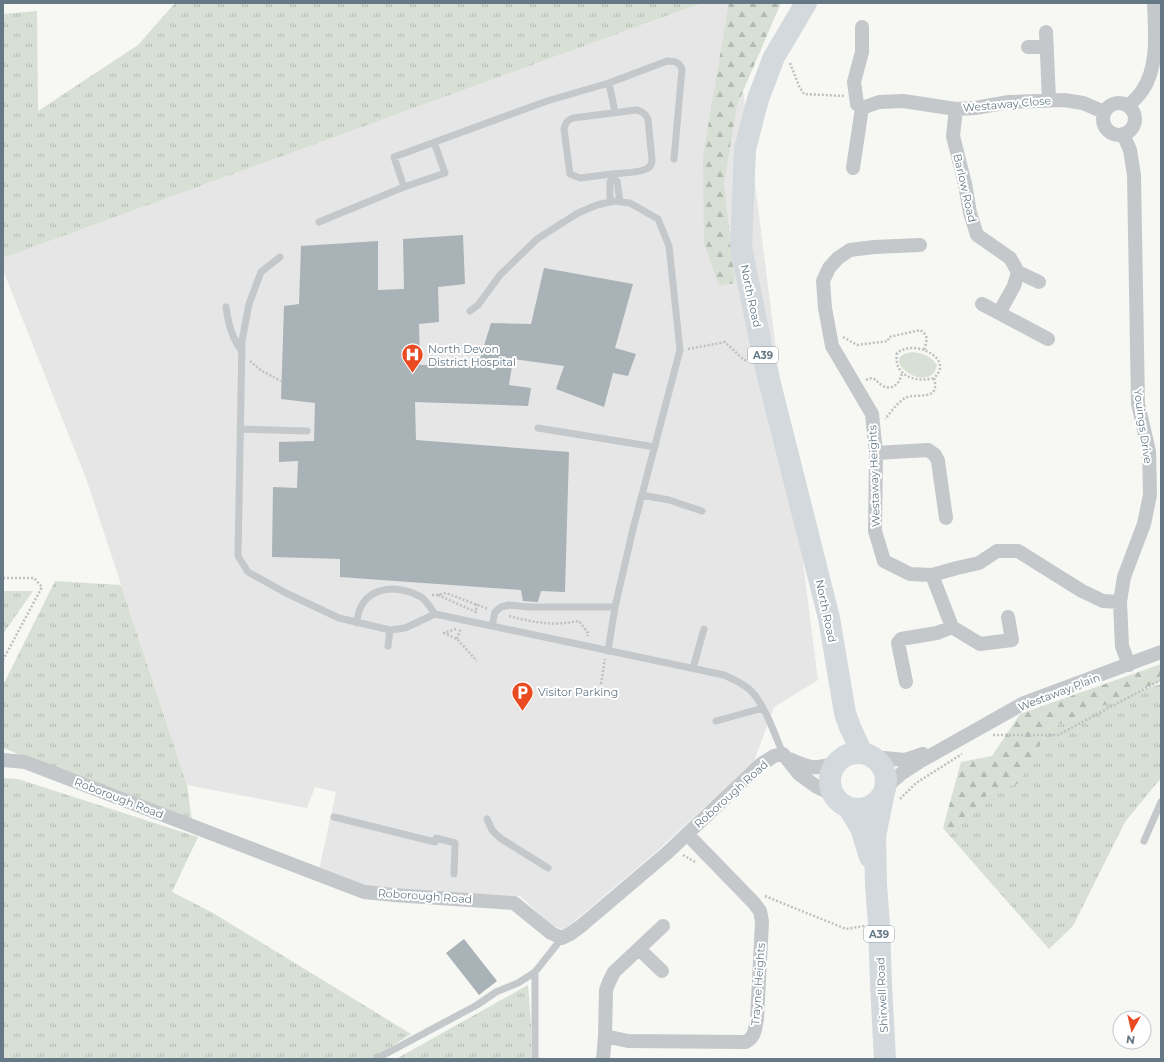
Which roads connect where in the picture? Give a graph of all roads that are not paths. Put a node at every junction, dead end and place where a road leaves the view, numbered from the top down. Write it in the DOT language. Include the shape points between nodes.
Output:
graph roads {
  1 [pos="806,3"];
  2 [pos="1154,3"];
  3 [pos="862,27"];
  4 [pos="1046,32"];
  5 [pos="1028,47"];
  6 [pos="1047,47"];
  7 [pos="1157,66"];
  8 [pos="609,83"];
  9 [pos="1049,100"];
  10 [pos="858,102"];
  11 [pos="1129,105"];
  12 [pos="956,108"];
  13 [pos="615,112"];
  14 [pos="1104,112"];
  15 [pos="1123,134"];
  16 [pos="434,142"];
  17 [pos="674,159"];
  18 [pos="853,168"];
  19 [pos="612,176"];
  20 [pos="404,187"];
  21 [pos="610,202"];
  22 [pos="620,202"];
  23 [pos="319,222"];
  24 [pos="920,245"];
  25 [pos="280,257"];
  26 [pos="1018,272"];
  27 [pos="1039,282"];
  28 [pos="982,304"];
  29 [pos="226,307"];
  30 [pos="470,311"];
  31 [pos="999,313"];
  32 [pos="1048,339"];
  33 [pos="242,352"];
  34 [pos="538,428"];
  35 [pos="240,429"];
  36 [pos="307,431"];
  37 [pos="655,447"];
  38 [pos="876,453"];
  39 [pos="642,495"];
  40 [pos="702,511"];
  41 [pos="946,518"];
  42 [pos="932,575"];
  43 [pos="1120,602"];
  44 [pos="615,607"];
  45 [pos="435,614"];
  46 [pos="1008,617"];
  47 [pos="358,623"];
  48 [pos="492,626"];
  49 [pos="952,627"];
  50 [pos="704,629"];
  51 [pos="390,630"];
  52 [pos="388,646"];
  53 [pos="1161,652"];
  54 [pos="607,654"];
  55 [pos="1129,665"];
  56 [pos="694,668"];
  57 [pos="906,682"];
  58 [pos="763,708"];
  59 [pos="845,713"];
  60 [pos="716,721"];
  61 [pos="938,750"];
  62 [pos="867,755"];
  63 [pos="786,756"];
  64 [pos="3,760"];
  65 [pos="838,761"];
  66 [pos="889,793"];
  67 [pos="841,801"];
  68 [pos="1161,802"];
  69 [pos="334,817"];
  70 [pos="487,819"];
  71 [pos="688,834"];
  72 [pos="1144,841"];
  73 [pos="548,868"];
  74 [pos="454,874"];
  75 [pos="876,884"];
  76 [pos="663,926"];
  77 [pos="562,938"];
  78 [pos="639,949"];
  79 [pos="662,971"];
  80 [pos="535,972"];
  81 [pos="605,1036"];
  82 [pos="376,1059"];
  83 [pos="535,1059"];
  84 [pos="604,1059"];
  85 [pos="885,1059"];
  1 -- 59 [label="main road, North Road / A39" via="774,57 758,99 745,148 741,247 765,364 829,618"];
  2 -- 7 [label="street"];
  3 -- 10 [label="street" via="862,52 854,82"];
  4 -- 6 [label="street"];
  5 -- 6 [label="street"];
  6 -- 9 [label="street"];
  7 -- 11 [label="street" via="1142,91"];
  8 -- 13 [label="lane"];
  8 -- 16 [label="lane" via="547,101"];
  8 -- 17 [label="lane" via="667,61 680,65 682,70"];
  9 -- 12 [label="street, Westaway Close"];
  9 -- 14 [label="street, Westaway Close" via="1083,104"];
  10 -- 12 [label="street, Westaway Close" via="903,101"];
  10 -- 18 [label="street"];
  11 -- 14 [label="street" via="1117,103 1110,105"];
  11 -- 15 [label="street" via="1135,122 1130,130"];
  12 -- 26 [label="street, Barlow Road" via="953,136 977,235 1010,258"];
  13 -- 19 [label="lane" via="636,110 645,114 648,119 652,160 647,169"];
  13 -- 19 [label="lane" via="573,118 568,120 564,129 570,174 580,178"];
  14 -- 15 [label="street" via="1103,119 1107,129 1117,135"];
  15 -- 43 [label="street, Youings Drive" via="1130,150 1134,174 1138,404 1149,451 1150,495 1144,524 1124,577"];
  16 -- 20 [label="lane" via="394,157"];
  16 -- 20 [label="lane" via="445,173"];
  19 -- 21 [label="lane"];
  19 -- 22 [label="lane" via="617,181"];
  20 -- 23 [label="lane"];
  21 -- 22 [label="lane"];
  21 -- 30 [label="lane" via="578,213 539,237 503,271 478,305"];
  22 -- 37 [label="lane" via="632,204 658,219 669,246 680,350"];
  24 -- 38 [label="street, Westaway Heights" via="850,250 829,268 823,282 832,346 872,414"];
  25 -- 33 [label="lane" via="261,272 249,304"];
  26 -- 27 [label="street, Barlow Road"];
  26 -- 31 [label="street" via="1014,286"];
  28 -- 31 [label="street"];
  29 -- 33 [label="lane" via="230,328"];
  31 -- 32 [label="street"];
  33 -- 35 [label="lane"];
  34 -- 37 [label="lane"];
  35 -- 36 [label="lane"];
  35 -- 47 [label="lane" via="238,556 244,567 256,577 286,593 339,618"];
  37 -- 39 [label="lane"];
  38 -- 41 [label="street" via="928,450 935,455"];
  38 -- 42 [label="street, Westaway Heights" via="876,531 884,560 910,574"];
  39 -- 40 [label="lane" via="669,500"];
  39 -- 44 [label="lane"];
  42 -- 43 [label="street, Westaway Heights" via="979,563 997,551 1018,551 1082,592 1103,601"];
  42 -- 49 [label="street"];
  43 -- 55 [label="street, Youings Drive" via="1122,646"];
  44 -- 48 [label="lane" via="509,605 495,612"];
  44 -- 54 [label="lane"];
  45 -- 47 [label="lane" via="422,598 404,591 389,589 374,592 364,601 358,612"];
  45 -- 48 [label="lane"];
  45 -- 51 [label="lane" via="405,628"];
  46 -- 49 [label="street" via="1012,640 980,644"];
  47 -- 51 [label="lane"];
  48 -- 54 [label="lane"];
  49 -- 57 [label="street" via="937,633 901,639 898,643"];
  50 -- 56 [label="lane"];
  51 -- 52 [label="lane"];
  53 -- 55 [label="street, Westaway Plain"];
  54 -- 56 [label="lane"];
  55 -- 61 [label="street, Westaway Plain" via="1024,703"];
  56 -- 58 [label="lane" via="724,675 739,682 750,690"];
  58 -- 60 [label="lane"];
  58 -- 63 [label="lane"];
  59 -- 62 [label="main road, North Road / A39" via="850,727"];
  59 -- 65 [label="main road, North Road / A39" via="844,736"];
  61 -- 62 [label="street, Westaway Plain" via="905,760"];
  61 -- 66 [label="street, Westaway Plain" via="902,773"];
  62 -- 65 [label="main road" via="847,755"];
  62 -- 66 [label="main road" via="878,761 884,771"];
  63 -- 65 [label="street" via="809,767 822,768"];
  63 -- 67 [label="street" via="799,774"];
  63 -- 71 [label="street, Roborough Road" via="774,756 760,765"];
  64 -- 77 [label="street, Roborough Road" via="25,762 364,892 514,903 551,933"];
  65 -- 67 [label="main road" via="830,778 832,790"];
  66 -- 67 [label="main road" via="869,807 862,808"];
  66 -- 75 [label="main road, Shirwell Road / A39" via="875,836"];
  67 -- 75 [label="main road, Shirwell Road / A39" via="861,828"];
  68 -- 72 [label="lane"];
  69 -- 74 [label="lane" via="455,843"];
  70 -- 73 [label="lane" via="492,830 500,838"];
  71 -- 77 [label="street, Roborough Road" via="581,926"];
  71 -- 81 [label="street, Trayne Heights" via="760,911 762,922 754,1034 745,1042 628,1041"];
  75 -- 85 [label="main road, Shirwell Road / A39"];
  76 -- 78 [label="street"];
  77 -- 80 [label="lane"];
  78 -- 79 [label="street"];
  78 -- 81 [label="street" via="614,972 609,982 606,990"];
  80 -- 82 [label="lane"];
  80 -- 83 [label="lane"];
  81 -- 84 [label="street"];
}
